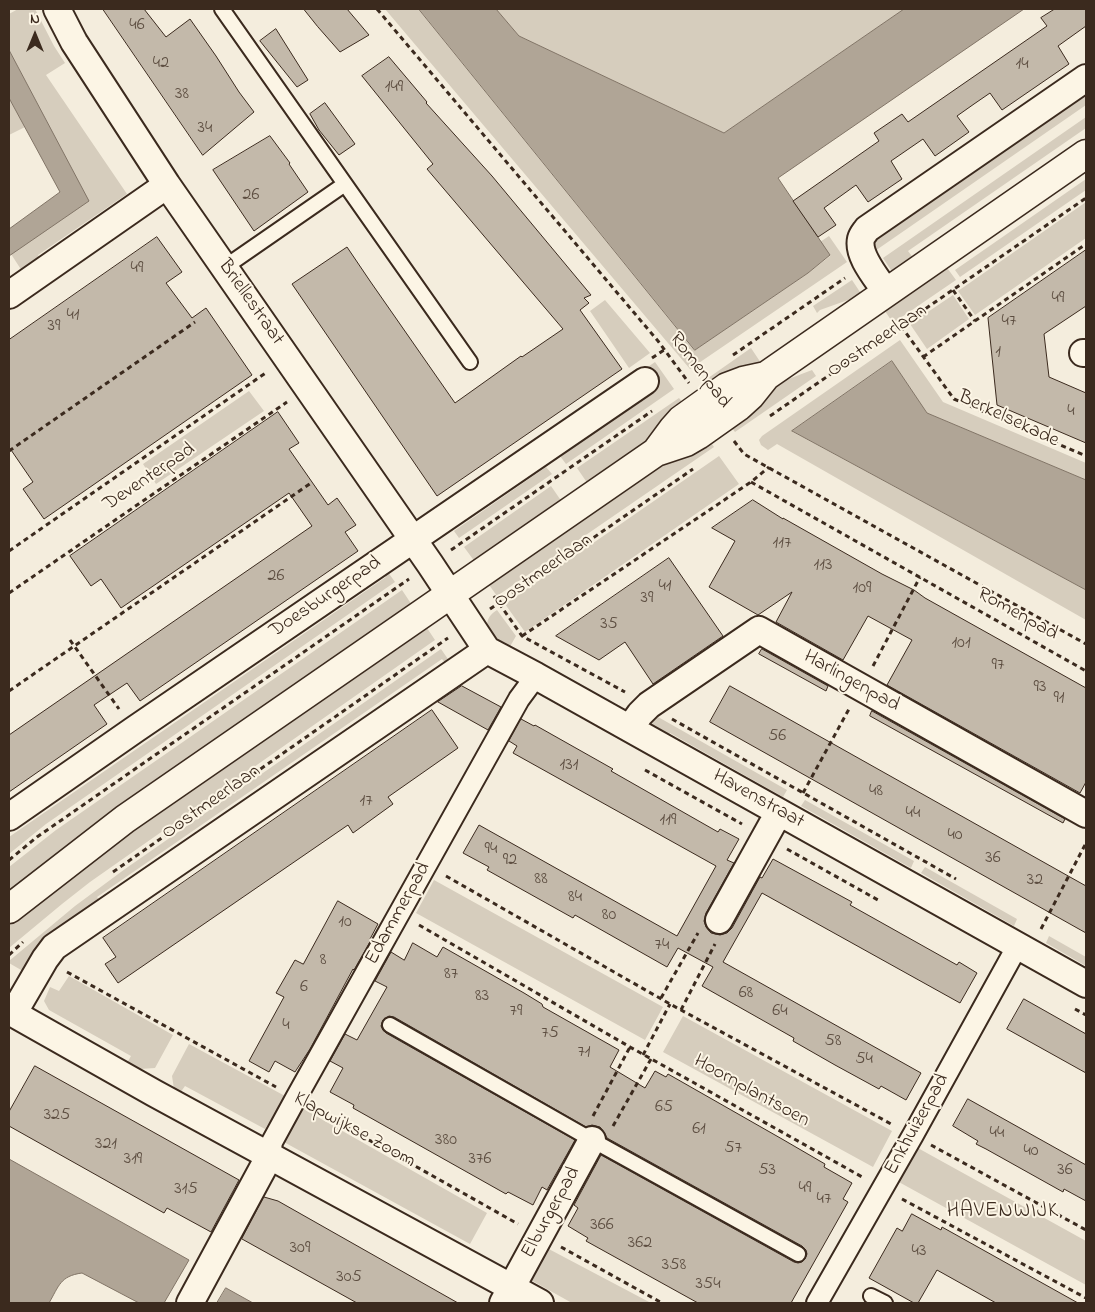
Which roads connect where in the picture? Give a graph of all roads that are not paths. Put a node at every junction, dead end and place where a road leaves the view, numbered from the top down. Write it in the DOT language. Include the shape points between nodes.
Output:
graph roads {
  1 [pos="56,9"];
  2 [pos="222,9"];
  3 [pos="1086,78"];
  4 [pos="1086,154"];
  5 [pos="345,184"];
  6 [pos="167,185"];
  7 [pos="225,267"];
  8 [pos="886,292"];
  9 [pos="9,296"];
  10 [pos="470,362"];
  11 [pos="766,376"];
  12 [pos="645,381"];
  13 [pos="656,452"];
  14 [pos="413,539"];
  15 [pos="450,594"];
  16 [pos="487,650"];
  17 [pos="536,676"];
  18 [pos="630,728"];
  19 [pos="779,812"];
  20 [pos="1086,814"];
  21 [pos="9,817"];
  22 [pos="9,909"];
  23 [pos="720,920"];
  24 [pos="1023,948"];
  25 [pos="1086,984"];
  26 [pos="11,1013"];
  27 [pos="390,1025"];
  28 [pos="592,1140"];
  29 [pos="270,1155"];
  30 [pos="798,1254"];
  31 [pos="508,1295"];
  32 [pos="871,1296"];
  33 [pos="190,1303"];
  34 [pos="540,1303"];
  35 [pos="817,1303"];
  36 [pos="884,1303"];
  1 -- 6 [label="street, Briellestraat"];
  2 -- 5 [label="lane"];
  3 -- 8 [label="street, Oostmeerlaan" via="867,229 860,239 861,250"];
  4 -- 8 [label="street, Oostmeerlaan"];
  5 -- 7 [label="lane"];
  5 -- 10 [label="lane"];
  6 -- 7 [label="street, Briellestraat"];
  6 -- 9 [label="street"];
  7 -- 14 [label="street, Briellestraat"];
  8 -- 11 [label="street, Oostmeerlaan"];
  11 -- 13 [label="street, Oostmeerlaan" via="750,396 698,435"];
  11 -- 13 [label="street, Oostmeerlaan" via="727,387 681,420"];
  12 -- 14 [label="street, Doesburgerpad"];
  13 -- 15 [label="street, Oostmeerlaan"];
  14 -- 15 [label="street, Briellestraat"];
  14 -- 21 [label="street, Doesburgerpad"];
  15 -- 16 [label="street, Havenstraat"];
  15 -- 22 [label="street, Oostmeerlaan" via="125,819"];
  16 -- 17 [label="street, Havenstraat"];
  16 -- 26 [label="street, Oostmeerlaan" via="54,947"];
  17 -- 18 [label="street, Havenstraat"];
  17 -- 29 [label="street, Edammerpad" via="519,698 296,1098 272,1142"];
  18 -- 19 [label="street, Havenstraat"];
  18 -- 20 [label="street, Harlingenpad" via="649,705 759,630"];
  19 -- 23 [label="street"];
  19 -- 24 [label="street, Havenstraat"];
  24 -- 25 [label="street, Havenstraat"];
  24 -- 35 [label="street, Enkhuizerpad"];
  26 -- 29 [label="street"];
  27 -- 28 [label="lane"];
  28 -- 30 [label="lane"];
  28 -- 31 [label="street, Elburgerpad"];
  29 -- 31 [label="street"];
  29 -- 33 [label="street"];
  31 -- 34 [label="street"];
  32 -- 36 [label="lane"];
}
